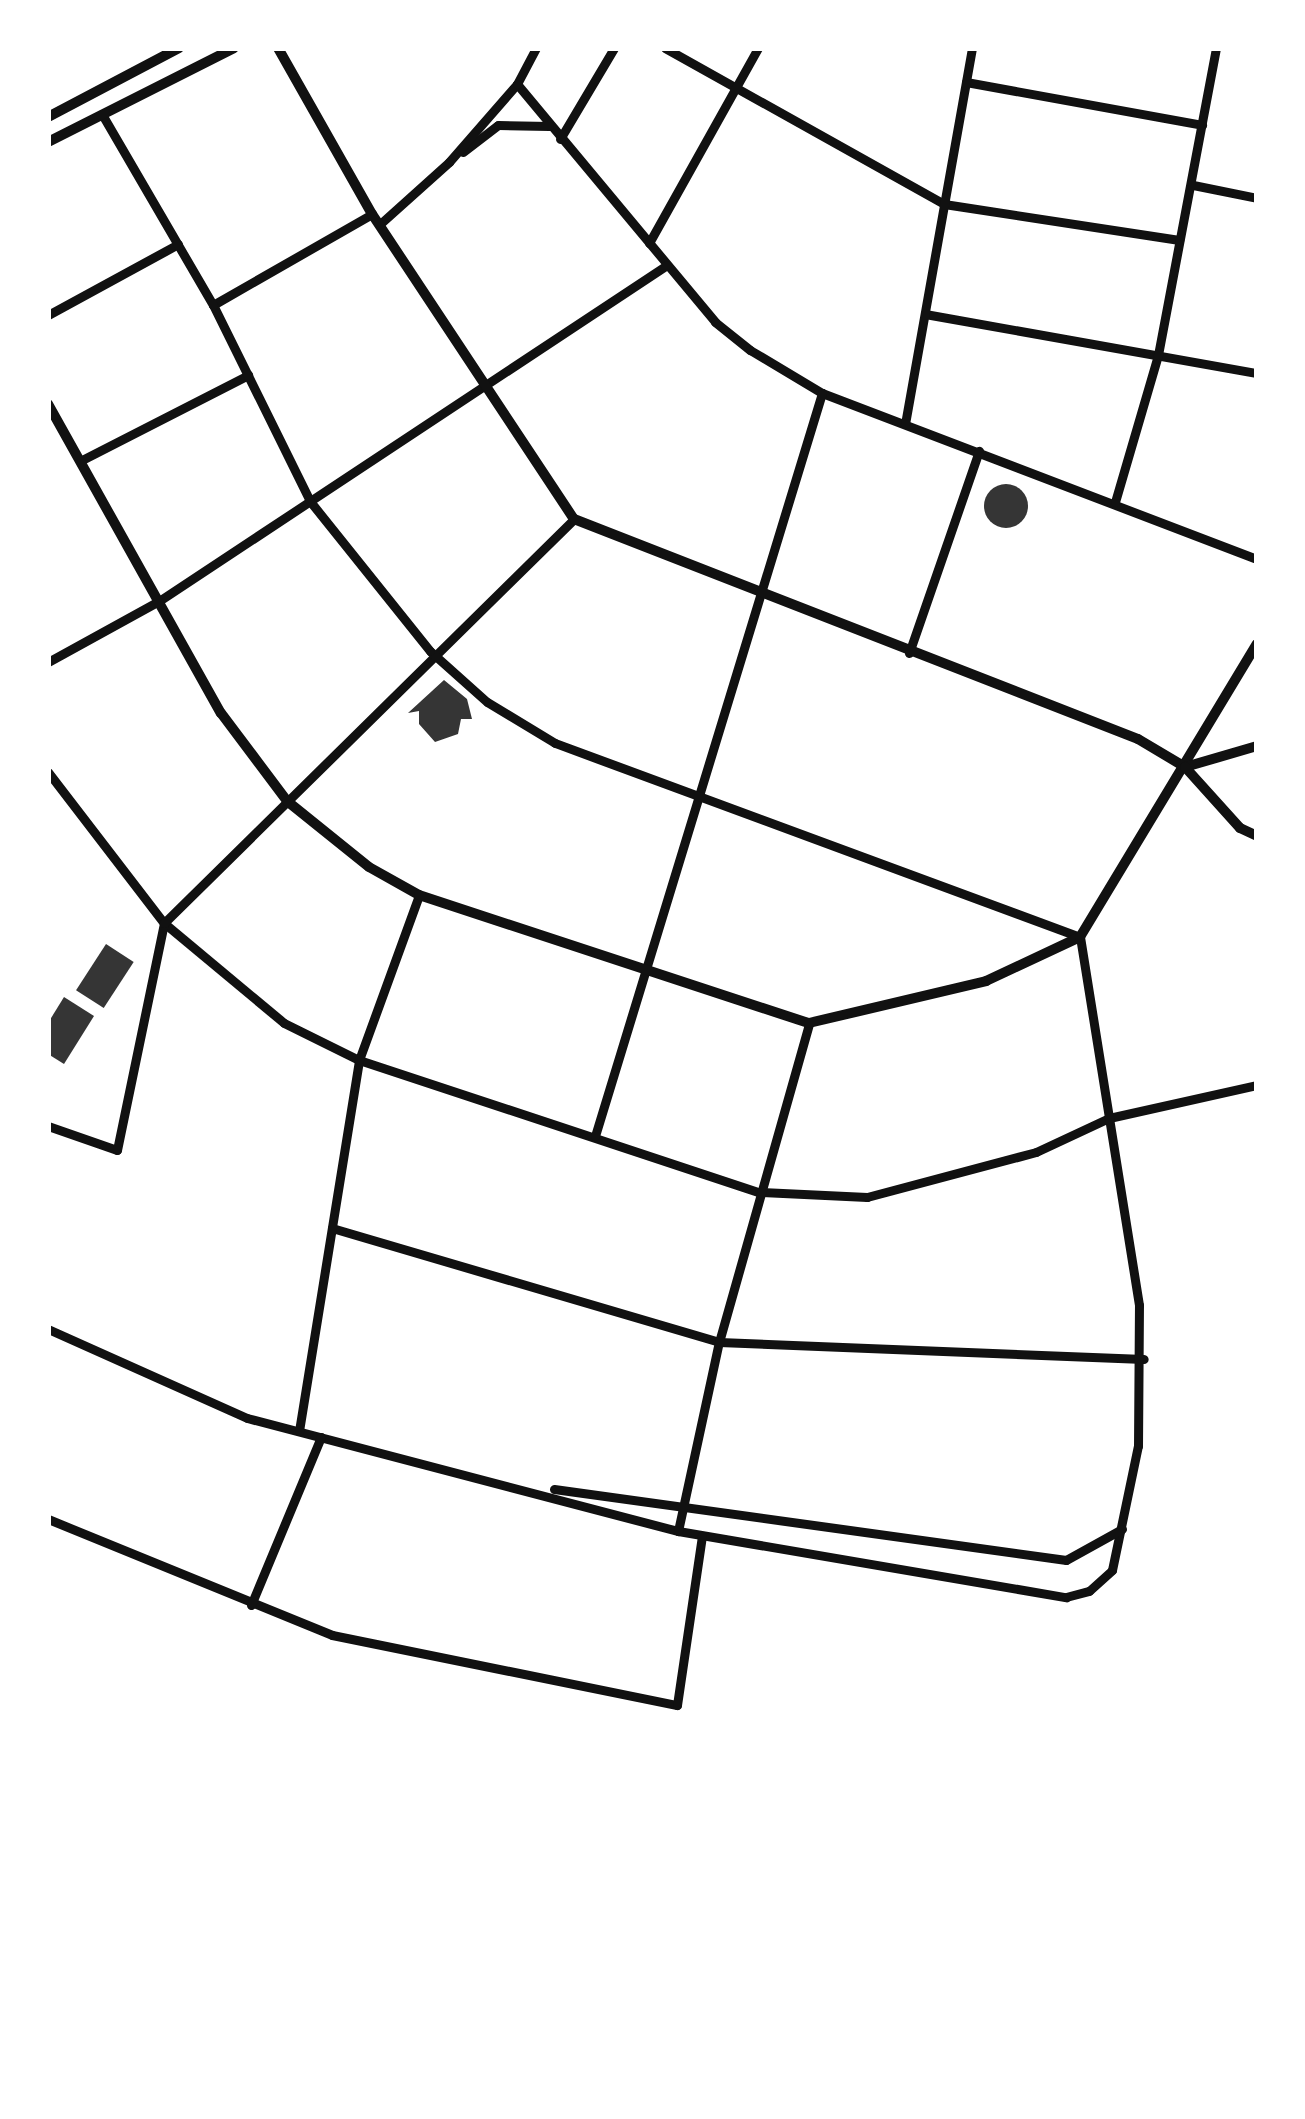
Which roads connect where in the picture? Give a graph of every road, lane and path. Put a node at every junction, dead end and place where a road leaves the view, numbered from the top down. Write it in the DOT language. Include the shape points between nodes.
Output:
graph roads {
  1 [pos="179,48"];
  2 [pos="234,48"];
  3 [pos="278,48"];
  4 [pos="536,48"];
  5 [pos="614,48"];
  6 [pos="665,48"];
  7 [pos="758,48"];
  8 [pos="972,48"];
  9 [pos="1216,48"];
  10 [pos="966,82"];
  11 [pos="517,83"];
  12 [pos="736,87"];
  13 [pos="103,113"];
  14 [pos="48,117"];
  15 [pos="1202,125"];
  16 [pos="549,126"];
  17 [pos="560,140"];
  18 [pos="48,142"];
  19 [pos="448,162"];
  20 [pos="1193,185"];
  21 [pos="1257,198"];
  22 [pos="944,204"];
  23 [pos="376,219"];
  24 [pos="1178,240"];
  25 [pos="649,243"];
  26 [pos="178,244"];
  27 [pos="667,266"];
  28 [pos="213,305"];
  29 [pos="925,314"];
  30 [pos="48,315"];
  31 [pos="1158,356"];
  32 [pos="1257,373"];
  33 [pos="248,375"];
  34 [pos="488,386"];
  35 [pos="822,393"];
  36 [pos="48,404"];
  37 [pos="905,424"];
  38 [pos="979,452"];
  39 [pos="80,460"];
  40 [pos="310,501"];
  41 [pos="1115,502"];
  42 [pos="574,520"];
  43 [pos="1257,559"];
  44 [pos="763,595"];
  45 [pos="159,601"];
  46 [pos="1257,644"];
  47 [pos="909,653"];
  48 [pos="438,657"];
  49 [pos="48,662"];
  50 [pos="1257,746"];
  51 [pos="1185,767"];
  52 [pos="48,772"];
  53 [pos="701,799"];
  54 [pos="287,801"];
  55 [pos="1257,836"];
  56 [pos="419,895"];
  57 [pos="164,923"];
  58 [pos="1080,937"];
  59 [pos="648,976"];
  60 [pos="808,1023"];
  61 [pos="359,1060"];
  62 [pos="1257,1085"];
  63 [pos="1109,1118"];
  64 [pos="48,1126"];
  65 [pos="596,1136"];
  66 [pos="759,1192"];
  67 [pos="332,1228"];
  68 [pos="48,1329"];
  69 [pos="719,1342"];
  70 [pos="1144,1359"];
  71 [pos="299,1432"];
  72 [pos="320,1437"];
  73 [pos="531,1486"];
  74 [pos="684,1502"];
  75 [pos="48,1519"];
  76 [pos="1122,1529"];
  77 [pos="678,1532"];
  78 [pos="702,1535"];
  79 [pos="251,1605"];
  1 -- 14 [label="street"];
  2 -- 13 [label="street"];
  3 -- 23 [label="street"];
  4 -- 11 [label="street"];
  5 -- 17 [label="street"];
  6 -- 12 [label="street"];
  7 -- 12 [label="street"];
  8 -- 10 [label="street"];
  9 -- 15 [label="street"];
  10 -- 15 [label="street"];
  10 -- 22 [label="street"];
  11 -- 16 [label="street"];
  11 -- 19 [label="street"];
  12 -- 22 [label="street"];
  12 -- 25 [label="street"];
  13 -- 18 [label="street"];
  13 -- 26 [label="street"];
  15 -- 20 [label="street"];
  16 -- 17 [label="street"];
  16 -- 19 [label="street" via="498,125"];
  17 -- 25 [label="street"];
  19 -- 23 [label="street"];
  20 -- 21 [label="street"];
  20 -- 24 [label="street"];
  22 -- 24 [label="street"];
  22 -- 29 [label="street"];
  23 -- 28 [label="street"];
  23 -- 34 [label="street"];
  24 -- 31 [label="street"];
  25 -- 27 [label="street"];
  26 -- 28 [label="street"];
  26 -- 30 [label="street"];
  27 -- 34 [label="street"];
  27 -- 35 [label="street" via="716,322"];
  28 -- 33 [label="street"];
  29 -- 31 [label="street"];
  29 -- 37 [label="street"];
  31 -- 32 [label="street"];
  31 -- 41 [label="street"];
  33 -- 39 [label="street"];
  33 -- 40 [label="street"];
  34 -- 40 [label="street"];
  34 -- 42 [label="street"];
  35 -- 37 [label="street"];
  35 -- 44 [label="street"];
  36 -- 39 [label="street"];
  37 -- 38 [label="street"];
  38 -- 41 [label="street"];
  38 -- 47 [label="street"];
  39 -- 45 [label="street"];
  40 -- 45 [label="street"];
  40 -- 48 [label="street"];
  41 -- 43 [label="street"];
  42 -- 44 [label="street"];
  42 -- 48 [label="street"];
  44 -- 47 [label="street"];
  44 -- 53 [label="street"];
  45 -- 49 [label="street"];
  45 -- 54 [label="street" via="221,713"];
  46 -- 51 [label="street"];
  47 -- 51 [label="street" via="1138,740"];
  48 -- 53 [label="street" via="487,702 555,743"];
  48 -- 54 [label="street"];
  50 -- 51 [label="street"];
  51 -- 55 [label="street"];
  51 -- 58 [label="street"];
  52 -- 57 [label="street"];
  53 -- 58 [label="street"];
  53 -- 59 [label="street"];
  54 -- 56 [label="street" via="369,867"];
  54 -- 57 [label="street"];
  56 -- 59 [label="street"];
  56 -- 61 [label="street"];
  57 -- 61 [label="street" via="284,1022"];
  57 -- 64 [label="street" via="117,1150"];
  58 -- 60 [label="street" via="986,981"];
  58 -- 63 [label="street"];
  59 -- 60 [label="street"];
  59 -- 65 [label="street"];
  60 -- 66 [label="street"];
  61 -- 65 [label="street"];
  61 -- 67 [label="street"];
  62 -- 63 [label="street"];
  63 -- 66 [label="street" via="1036,1152 867,1197"];
  63 -- 70 [label="street"];
  65 -- 66 [label="street"];
  66 -- 69 [label="street"];
  67 -- 69 [label="street"];
  67 -- 71 [label="street"];
  68 -- 71 [label="street" via="247,1418"];
  69 -- 70 [label="street"];
  69 -- 74 [label="street"];
  70 -- 76 [label="street"];
  71 -- 72 [label="street"];
  72 -- 73 [label="street"];
  72 -- 79 [label="street"];
  73 -- 74 [label="street"];
  73 -- 77 [label="street"];
  74 -- 76 [label="street" via="1066,1560"];
  74 -- 77 [label="street"];
  75 -- 79 [label="street"];
  76 -- 78 [label="street" via="1112,1570 1089,1591 1066,1597"];
  77 -- 78 [label="street"];
  78 -- 79 [label="street" via="677,1705 332,1635"];
}
